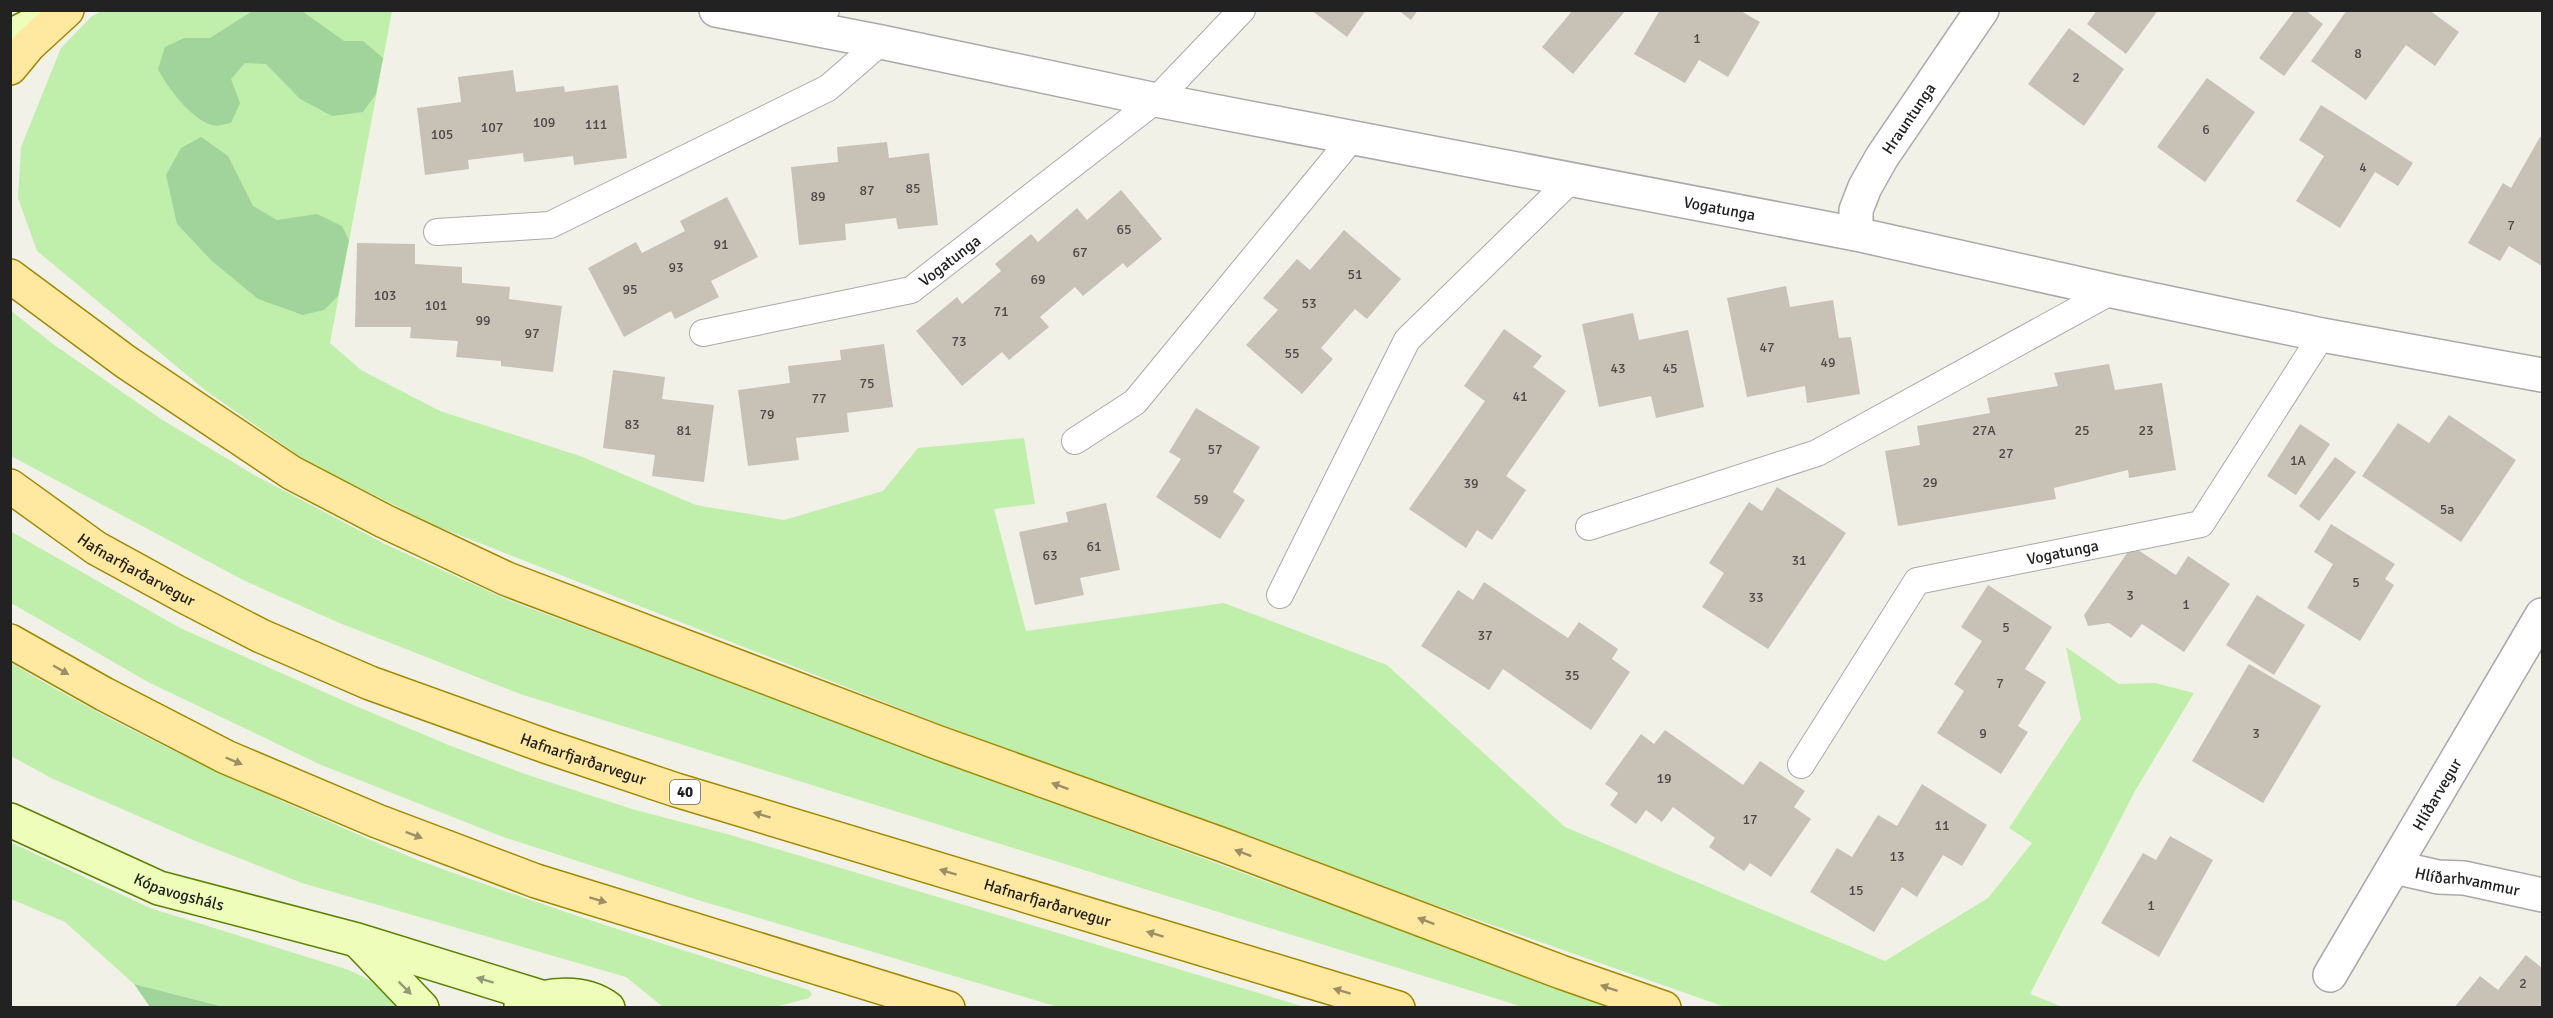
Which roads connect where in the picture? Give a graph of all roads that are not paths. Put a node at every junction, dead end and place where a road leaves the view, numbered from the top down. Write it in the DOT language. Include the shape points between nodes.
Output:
graph roads {
  1 [pos="62,10"];
  2 [pos="67,10"];
  3 [pos="716,10"];
  4 [pos="1242,10"];
  5 [pos="1982,10"];
  6 [pos="820,20"];
  7 [pos="10,36"];
  8 [pos="881,42"];
  9 [pos="10,68"];
  10 [pos="1156,100"];
  11 [pos="1353,137"];
  12 [pos="1572,179"];
  13 [pos="437,232"];
  14 [pos="1856,234"];
  15 [pos="15,275"];
  16 [pos="2112,291"];
  17 [pos="703,333"];
  18 [pos="2322,335"];
  19 [pos="2542,375"];
  20 [pos="1075,441"];
  21 [pos="10,486"];
  22 [pos="1589,527"];
  23 [pos="1280,595"];
  24 [pos="2542,615"];
  25 [pos="10,641"];
  26 [pos="1801,765"];
  27 [pos="10,819"];
  28 [pos="2394,867"];
  29 [pos="2542,895"];
  30 [pos="357,940"];
  31 [pos="2330,975"];
  32 [pos="528,1002"];
  33 [pos="423,1008"];
  34 [pos="608,1008"];
  35 [pos="948,1008"];
  36 [pos="1398,1008"];
  37 [pos="1664,1008"];
  1 -- 7 [label="street"];
  2 -- 9 [label="main road" via="28,45"];
  3 -- 6 [label="street, Vogatunga"];
  4 -- 10 [label="lane, Vogatunga"];
  5 -- 14 [label="street, Hrauntunga" via="1876,167 1856,210"];
  6 -- 8 [label="street, Vogatunga"];
  8 -- 10 [label="street, Vogatunga"];
  8 -- 13 [label="lane" via="828,88 550,225"];
  10 -- 11 [label="street, Vogatunga"];
  10 -- 17 [label="lane, Vogatunga" via="911,290"];
  11 -- 12 [label="street, Vogatunga"];
  11 -- 20 [label="lane" via="1135,402"];
  12 -- 14 [label="street, Vogatunga"];
  12 -- 23 [label="lane" via="1407,340"];
  14 -- 16 [label="street, Vogatunga"];
  37 -- 15 [label="main road, one-way" via="507,579 292,473 135,368"];
  16 -- 18 [label="street, Vogatunga"];
  16 -- 22 [label="lane" via="1817,453"];
  18 -- 19 [label="street, Vogatunga"];
  18 -- 26 [label="lane, Vogatunga" via="2201,524 1917,581"];
  36 -- 21 [label="main road, Hafnarfjarðarvegur / 40, one-way" via="676,790 370,683 261,636 105,553"];
  24 -- 28 [label="street, Hlíðarvegur"];
  25 -- 35 [label="main road, one-way" via="226,757 377,821 536,881"];
  27 -- 30 [label="street, Kópavogsháls" via="159,888"];
  28 -- 29 [label="street, Hlíðarhvammur"];
  28 -- 31 [label="street, Hlíðarvegur"];
  32 -- 30 [label="street, Kópavogsháls, one-way"];
  30 -- 33 [label="street, one-way"];
  32 -- 34 [label="street" via="573,995"];
}
